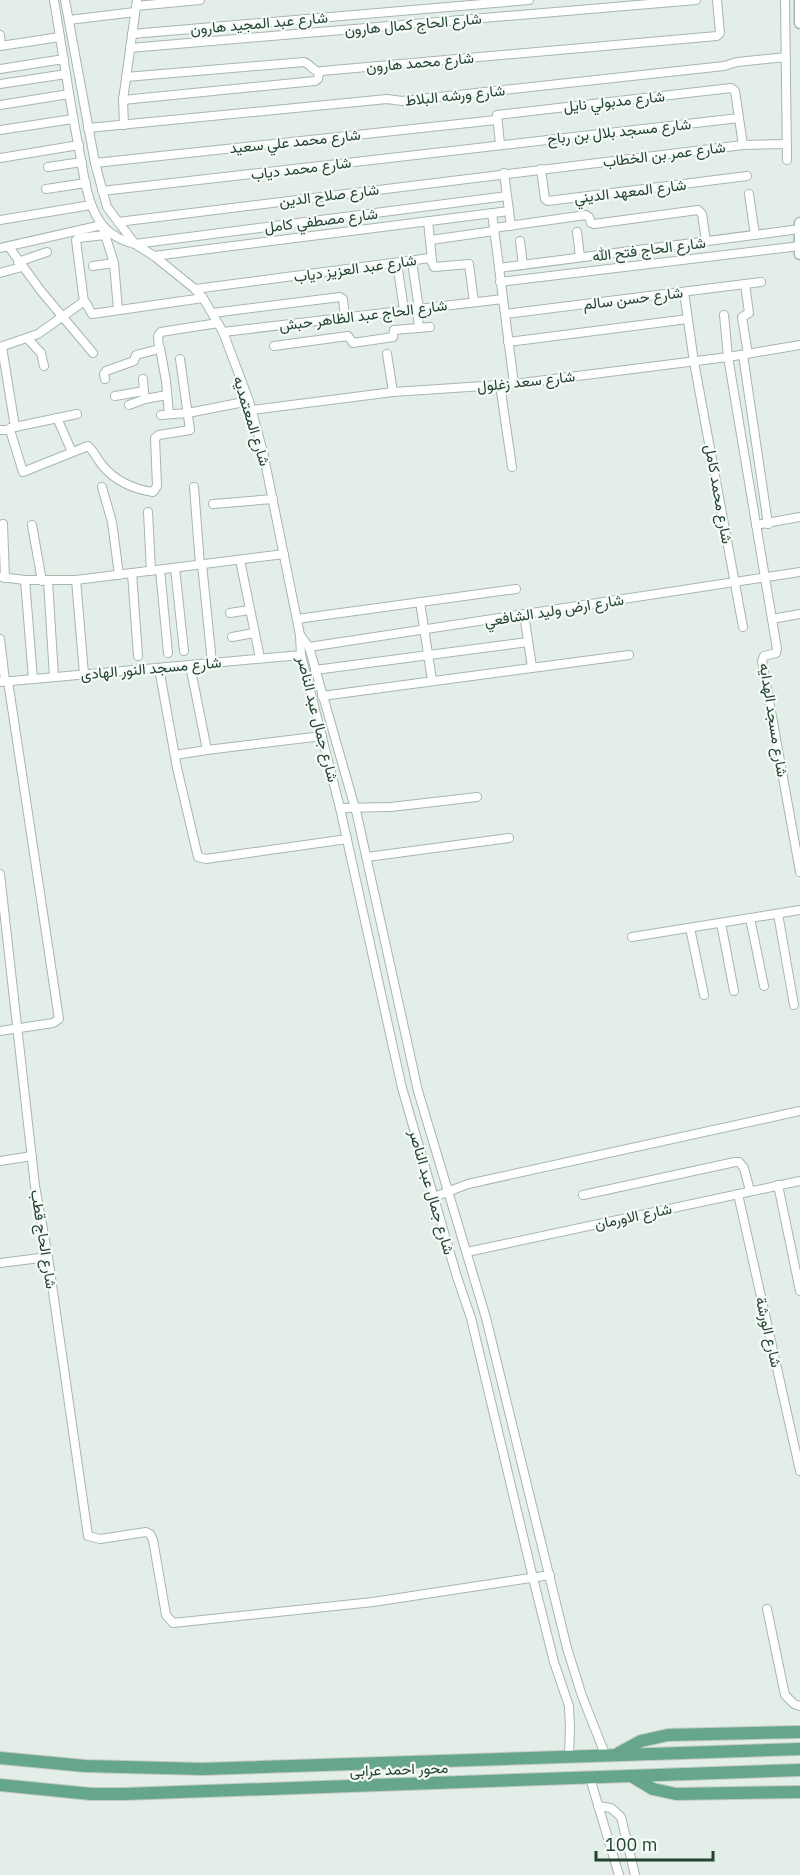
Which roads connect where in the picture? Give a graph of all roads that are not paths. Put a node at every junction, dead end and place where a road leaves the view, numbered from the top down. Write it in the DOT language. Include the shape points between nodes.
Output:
graph roads {
  1 [pos="54,0"];
  2 [pos="65,0"];
  3 [pos="200,0"];
  4 [pos="529,0"];
  5 [pos="696,0"];
  6 [pos="717,0"];
  7 [pos="785,0"];
  8 [pos="800,0"];
  9 [pos="136,6"];
  10 [pos="69,20"];
  11 [pos="800,24"];
  12 [pos="132,34"];
  13 [pos="0,35"];
  14 [pos="60,37"];
  15 [pos="1,46"];
  16 [pos="130,48"];
  17 [pos="786,57"];
  18 [pos="64,59"];
  19 [pos="0,69"];
  20 [pos="320,72"];
  21 [pos="66,74"];
  22 [pos="126,77"];
  23 [pos="0,84"];
  24 [pos="69,94"];
  25 [pos="123,100"];
  26 [pos="0,105"];
  27 [pos="497,117"];
  28 [pos="739,118"];
  29 [pos="73,119"];
  30 [pos="124,125"];
  31 [pos="88,128"];
  32 [pos="0,130"];
  33 [pos="500,144"];
  34 [pos="787,144"];
  35 [pos="79,145"];
  36 [pos="743,145"];
  37 [pos="0,158"];
  38 [pos="787,160"];
  39 [pos="82,162"];
  40 [pos="94,163"];
  41 [pos="48,167"];
  42 [pos="541,169"];
  43 [pos="504,173"];
  44 [pos="747,176"];
  45 [pos="86,183"];
  46 [pos="46,189"];
  47 [pos="102,191"];
  48 [pos="749,194"];
  49 [pos="507,196"];
  50 [pos="91,205"];
  51 [pos="509,211"];
  52 [pos="492,213"];
  53 [pos="0,220"];
  54 [pos="428,221"];
  55 [pos="118,222"];
  56 [pos="800,223"];
  57 [pos="102,225"];
  58 [pos="511,226"];
  59 [pos="800,229"];
  60 [pos="494,230"];
  61 [pos="577,232"];
  62 [pos="105,235"];
  63 [pos="755,235"];
  64 [pos="431,240"];
  65 [pos="520,241"];
  66 [pos="706,241"];
  67 [pos="135,244"];
  68 [pos="800,246"];
  69 [pos="9,247"];
  70 [pos="0,248"];
  71 [pos="46,252"];
  72 [pos="800,254"];
  73 [pos="153,256"];
  74 [pos="580,257"];
  75 [pos="432,260"];
  76 [pos="412,262"];
  77 [pos="114,263"];
  78 [pos="20,264"];
  79 [pos="398,264"];
  80 [pos="523,265"];
  81 [pos="93,266"];
  82 [pos="498,268"];
  83 [pos="0,273"];
  84 [pos="500,282"];
  85 [pos="760,282"];
  86 [pos="745,284"];
  87 [pos="195,289"];
  88 [pos="684,292"];
  89 [pos="203,298"];
  90 [pos="503,299"];
  91 [pos="84,302"];
  92 [pos="474,302"];
  93 [pos="418,309"];
  94 [pos="118,310"];
  95 [pos="404,310"];
  96 [pos="213,313"];
  97 [pos="505,315"];
  98 [pos="724,315"];
  99 [pos="63,317"];
  100 [pos="345,317"];
  101 [pos="688,319"];
  102 [pos="219,323"];
  103 [pos="430,327"];
  104 [pos="419,328"];
  105 [pos="223,332"];
  106 [pos="28,339"];
  107 [pos="508,342"];
  108 [pos="800,345"];
  109 [pos="274,346"];
  110 [pos="1,347"];
  111 [pos="160,348"];
  112 [pos="93,353"];
  113 [pos="387,354"];
  114 [pos="745,355"];
  115 [pos="728,357"];
  116 [pos="180,359"];
  117 [pos="694,362"];
  118 [pos="44,366"];
  119 [pos="105,379"];
  120 [pos="143,379"];
  121 [pos="514,384"];
  122 [pos="500,385"];
  123 [pos="393,392"];
  124 [pos="145,395"];
  125 [pos="168,395"];
  126 [pos="115,396"];
  127 [pos="129,405"];
  128 [pos="251,406"];
  129 [pos="188,413"];
  130 [pos="76,414"];
  131 [pos="57,418"];
  132 [pos="8,429"];
  133 [pos="72,452"];
  134 [pos="512,467"];
  135 [pos="102,487"];
  136 [pos="194,487"];
  137 [pos="273,499"];
  138 [pos="213,504"];
  139 [pos="148,512"];
  140 [pos="800,517"];
  141 [pos="3,524"];
  142 [pos="768,524"];
  143 [pos="32,525"];
  144 [pos="756,525"];
  145 [pos="2,537"];
  146 [pos="284,554"];
  147 [pos="240,560"];
  148 [pos="201,565"];
  149 [pos="175,568"];
  150 [pos="160,570"];
  151 [pos="151,571"];
  152 [pos="800,572"];
  153 [pos="132,573"];
  154 [pos="119,575"];
  155 [pos="765,577"];
  156 [pos="2,578"];
  157 [pos="25,580"];
  158 [pos="45,580"];
  159 [pos="76,580"];
  160 [pos="735,582"];
  161 [pos="516,589"];
  162 [pos="420,602"];
  163 [pos="249,610"];
  164 [pos="230,614"];
  165 [pos="524,614"];
  166 [pos="800,614"];
  167 [pos="297,619"];
  168 [pos="772,619"];
  169 [pos="743,627"];
  170 [pos="424,630"];
  171 [pos="254,633"];
  172 [pos="300,635"];
  173 [pos="232,637"];
  174 [pos="0,639"];
  175 [pos="528,642"];
  176 [pos="309,647"];
  177 [pos="184,651"];
  178 [pos="168,652"];
  179 [pos="301,655"];
  180 [pos="428,655"];
  181 [pos="629,655"];
  182 [pos="138,656"];
  183 [pos="260,658"];
  184 [pos="212,663"];
  185 [pos="190,665"];
  186 [pos="532,667"];
  187 [pos="159,668"];
  188 [pos="315,670"];
  189 [pos="84,674"];
  190 [pos="54,677"];
  191 [pos="33,679"];
  192 [pos="432,680"];
  193 [pos="4,681"];
  194 [pos="322,696"];
  195 [pos="322,736"];
  196 [pos="207,750"];
  197 [pos="175,755"];
  198 [pos="477,797"];
  199 [pos="354,807"];
  200 [pos="340,808"];
  201 [pos="509,838"];
  202 [pos="347,839"];
  203 [pos="366,857"];
  204 [pos="800,872"];
  205 [pos="0,874"];
  206 [pos="800,909"];
  207 [pos="778,914"];
  208 [pos="750,918"];
  209 [pos="721,923"];
  210 [pos="690,928"];
  211 [pos="632,937"];
  212 [pos="764,986"];
  213 [pos="734,991"];
  214 [pos="704,995"];
  215 [pos="794,1005"];
  216 [pos="18,1028"];
  217 [pos="0,1031"];
  218 [pos="800,1111"];
  219 [pos="32,1156"];
  220 [pos="0,1161"];
  221 [pos="800,1181"];
  222 [pos="777,1185"];
  223 [pos="750,1191"];
  224 [pos="447,1192"];
  225 [pos="738,1194"];
  226 [pos="583,1195"];
  227 [pos="434,1197"];
  228 [pos="467,1252"];
  229 [pos="48,1257"];
  230 [pos="0,1263"];
  231 [pos="800,1291"];
  232 [pos="800,1471"];
  233 [pos="542,1577"];
  234 [pos="767,1609"];
  235 [pos="800,1706"];
  236 [pos="800,1731"];
  237 [pos="800,1749"];
  238 [pos="611,1754"];
  239 [pos="569,1755"];
  240 [pos="0,1758"];
  241 [pos="800,1770"];
  242 [pos="633,1777"];
  243 [pos="590,1778"];
  244 [pos="0,1785"];
  245 [pos="800,1792"];
  246 [pos="598,1806"];
  247 [pos="619,1875"];
  248 [pos="634,1875"];
  1 -- 14 [label="street, شارع المعتمديه"];
  2 -- 10 [label="street, شارع المعتمديه"];
  3 -- 9 [label="street"];
  4 -- 12 [label="street, شارع عبد المجيد هارون"];
  5 -- 16 [label="street, شارع الحاج كمال هارون"];
  6 -- 20 [label="street, شارع محمد هارون" via="720,30 714,37"];
  7 -- 17 [label="street"];
  8 -- 11 [label="main road"];
  9 -- 10 [label="street"];
  9 -- 12 [label="street"];
  10 -- 31 [label="street, شارع المعتمديه"];
  12 -- 16 [label="street"];
  13 -- 15 [label="street"];
  14 -- 15 [label="street"];
  14 -- 18 [label="street, شارع المعتمديه"];
  16 -- 22 [label="street"];
  17 -- 30 [label="street, شارع ورشه البلاط" via="414,100 387,99"];
  17 -- 34 [label="street"];
  18 -- 19 [label="street"];
  18 -- 21 [label="street, شارع المعتمديه"];
  20 -- 22 [label="street" via="304,62"];
  20 -- 25 [label="street, شارع محمد هارون" via="315,81"];
  21 -- 23 [label="street"];
  21 -- 24 [label="street, شارع المعتمديه"];
  22 -- 25 [label="street"];
  24 -- 26 [label="street"];
  24 -- 29 [label="street, شارع المعتمديه"];
  25 -- 30 [label="street"];
  27 -- 28 [label="street, شارع مدبولي نايل" via="731,88 735,91"];
  27 -- 33 [label="street"];
  27 -- 40 [label="street, شارع محمد علي سعيد"];
  28 -- 33 [label="street, شارع مسجد بلال بن رباح"];
  28 -- 36 [label="street"];
  29 -- 32 [label="street"];
  29 -- 35 [label="street, شارع المعتمديه"];
  30 -- 31 [label="street, شارع ورشه البلاط"];
  31 -- 40 [label="street, شارع المعتمديه"];
  33 -- 47 [label="street, شارع محمد دياب"];
  34 -- 36 [label="street, شارع عمر بن الخطاب"];
  34 -- 38 [label="street"];
  35 -- 37 [label="street"];
  35 -- 39 [label="street, شارع المعتمديه"];
  36 -- 42 [label="street, شارع عمر بن الخطاب"];
  39 -- 41 [label="street"];
  39 -- 45 [label="street, شارع المعتمديه"];
  40 -- 47 [label="street, شارع المعتمديه"];
  42 -- 43 [label="street, شارع صلاح الدين"];
  42 -- 44 [label="street, شارع المعهد الديني" via="547,201"];
  43 -- 49 [label="street"];
  43 -- 55 [label="street, شارع صلاح الدين"];
  45 -- 46 [label="street"];
  45 -- 50 [label="street, شارع المعتمديه"];
  47 -- 55 [label="street, شارع المعتمديه"];
  48 -- 63 [label="street"];
  49 -- 51 [label="street"];
  49 -- 67 [label="street, شارع مصطفي كامل"];
  50 -- 53 [label="street"];
  50 -- 57 [label="street, شارع المعتمديه"];
  51 -- 52 [label="street"];
  51 -- 58 [label="street"];
  52 -- 54 [label="street"];
  52 -- 60 [label="street"];
  54 -- 64 [label="street"];
  54 -- 73 [label="street"];
  55 -- 67 [label="street, شارع المعتمديه"];
  56 -- 59 [label="main road"];
  57 -- 62 [label="street"];
  57 -- 67 [label="street, شارع المعتمديه" via="117,238"];
  57 -- 69 [label="street"];
  58 -- 60 [label="street"];
  58 -- 66 [label="street" via="588,215 594,224 698,210"];
  59 -- 63 [label="street, شارع الحاج فتح الله"];
  59 -- 68 [label="main road"];
  60 -- 64 [label="street"];
  60 -- 82 [label="street"];
  61 -- 74 [label="street"];
  62 -- 77 [label="street"];
  62 -- 91 [label="street" via="76,240"];
  63 -- 66 [label="street, شارع الحاج فتح الله"];
  64 -- 75 [label="street"];
  65 -- 80 [label="street"];
  66 -- 74 [label="street, شارع الحاج فتح الله"];
  67 -- 73 [label="street, شارع المعتمديه"];
  68 -- 72 [label="main road"];
  68 -- 84 [label="street"];
  69 -- 70 [label="street"];
  69 -- 78 [label="street"];
  71 -- 78 [label="street"];
  73 -- 87 [label="street, شارع المعتمديه"];
  74 -- 80 [label="street, شارع الحاج فتح الله"];
  75 -- 76 [label="street, شارع عبد العزيز دياب"];
  75 -- 92 [label="street, شارع عبد العزيز دياب" via="434,267 469,264"];
  76 -- 79 [label="street, شارع عبد العزيز دياب"];
  76 -- 93 [label="street"];
  77 -- 81 [label="street"];
  77 -- 94 [label="street"];
  78 -- 83 [label="street"];
  78 -- 99 [label="street"];
  79 -- 87 [label="street, شارع عبد العزيز دياب"];
  79 -- 95 [label="street"];
  80 -- 82 [label="street, شارع الحاج فتح الله"];
  82 -- 84 [label="street"];
  84 -- 90 [label="street"];
  85 -- 86 [label="street, شارع حسن سالم"];
  86 -- 88 [label="street, شارع حسن سالم"];
  86 -- 114 [label="street" via="749,313 742,317"];
  87 -- 89 [label="street, شارع المعتمديه"];
  88 -- 97 [label="street, شارع حسن سالم"];
  88 -- 101 [label="street, شارع محمد كامل"];
  89 -- 94 [label="street"];
  89 -- 96 [label="street, شارع المعتمديه"];
  90 -- 92 [label="street, شارع الحاج عبد الظاهر حبش"];
  90 -- 97 [label="street"];
  91 -- 94 [label="street" via="91,313"];
  91 -- 99 [label="street"];
  92 -- 93 [label="street, شارع الحاج عبد الظاهر حبش"];
  93 -- 95 [label="street, شارع الحاج عبد الظاهر حبش"];
  93 -- 104 [label="street"];
  95 -- 100 [label="street, شارع الحاج عبد الظاهر حبش"];
  96 -- 100 [label="street" via="340,297"];
  96 -- 102 [label="street, شارع المعتمديه"];
  97 -- 107 [label="street"];
  98 -- 115 [label="street, شارع مسجد الهدايه"];
  99 -- 106 [label="street"];
  99 -- 112 [label="street"];
  100 -- 105 [label="street, شارع الحاج عبد الظاهر حبش"];
  101 -- 107 [label="street"];
  101 -- 117 [label="street, شارع محمد كامل"];
  102 -- 105 [label="street, شارع المعتمديه"];
  102 -- 111 [label="street" via="162,332 158,336"];
  103 -- 104 [label="street"];
  104 -- 109 [label="street" via="395,330 393,337 353,343 348,336"];
  105 -- 128 [label="street, شارع المعتمديه"];
  106 -- 110 [label="street"];
  106 -- 118 [label="street" via="41,352"];
  107 -- 121 [label="street"];
  108 -- 114 [label="street, شارع سعد زغلول"];
  110 -- 132 [label="street"];
  111 -- 119 [label="street" via="106,371"];
  111 -- 125 [label="street"];
  113 -- 123 [label="street"];
  114 -- 115 [label="street, شارع سعد زغلول"];
  114 -- 142 [label="street"];
  115 -- 117 [label="street, شارع سعد زغلول"];
  115 -- 144 [label="street, شارع مسجد الهدايه"];
  116 -- 129 [label="street"];
  117 -- 121 [label="street, شارع سعد زغلول"];
  117 -- 160 [label="street, شارع محمد كامل"];
  120 -- 124 [label="street"];
  121 -- 122 [label="street, شارع سعد زغلول"];
  122 -- 123 [label="street, شارع سعد زغلول"];
  122 -- 134 [label="street"];
  123 -- 128 [label="street, شارع سعد زغلول"];
  124 -- 125 [label="street"];
  124 -- 126 [label="street"];
  124 -- 127 [label="street"];
  125 -- 129 [label="street, شارع سعد زغلول" via="165,415"];
  128 -- 129 [label="street, شارع سعد زغلول"];
  128 -- 137 [label="street, شارع المعتمديه"];
  129 -- 133 [label="street" via="189,432 155,438 157,486 153,492 117,479 89,446"];
  130 -- 131 [label="street"];
  131 -- 132 [label="street"];
  131 -- 133 [label="street"];
  132 -- 133 [label="street" via="23,472"];
  135 -- 154 [label="street" via="112,522"];
  136 -- 148 [label="street"];
  137 -- 138 [label="street"];
  137 -- 146 [label="street, شارع المعتمديه"];
  139 -- 151 [label="street"];
  140 -- 142 [label="street"];
  141 -- 145 [label="street"];
  142 -- 144 [label="street"];
  143 -- 158 [label="street"];
  144 -- 155 [label="street, شارع مسجد الهدايه"];
  145 -- 156 [label="street"];
  146 -- 147 [label="street"];
  146 -- 167 [label="street, شارع المعتمديه"];
  147 -- 148 [label="street"];
  147 -- 163 [label="street"];
  148 -- 149 [label="street"];
  148 -- 184 [label="street"];
  149 -- 150 [label="street"];
  149 -- 177 [label="street"];
  150 -- 151 [label="street"];
  150 -- 178 [label="street"];
  151 -- 153 [label="street"];
  152 -- 155 [label="street, شارع ارض وليد الشافعي"];
  153 -- 154 [label="street"];
  153 -- 182 [label="street"];
  154 -- 159 [label="street"];
  155 -- 160 [label="street, شارع ارض وليد الشافعي"];
  155 -- 168 [label="street, شارع مسجد الهدايه"];
  156 -- 157 [label="street"];
  157 -- 158 [label="street"];
  157 -- 191 [label="street"];
  158 -- 159 [label="street"];
  158 -- 190 [label="street"];
  159 -- 189 [label="street"];
  160 -- 165 [label="street, شارع ارض وليد الشافعي"];
  160 -- 169 [label="street, شارع محمد كامل"];
  161 -- 162 [label="street"];
  162 -- 167 [label="street"];
  162 -- 170 [label="street"];
  163 -- 164 [label="street"];
  163 -- 171 [label="street"];
  165 -- 170 [label="street, شارع ارض وليد الشافعي"];
  165 -- 175 [label="street"];
  166 -- 168 [label="street"];
  167 -- 172 [label="street, شارع المعتمديه"];
  168 -- 204 [label="street, شارع مسجد الهدايه" via="777,650 762,661"];
  170 -- 176 [label="street, شارع ارض وليد الشافعي"];
  170 -- 180 [label="street"];
  171 -- 173 [label="street"];
  171 -- 183 [label="street"];
  172 -- 176 [label="street, شارع جمال عبد الناصر"];
  172 -- 179 [label="street, شارع جمال عبد الناصر"];
  174 -- 193 [label="street"];
  175 -- 180 [label="street"];
  175 -- 186 [label="street"];
  176 -- 188 [label="street, شارع جمال عبد الناصر"];
  179 -- 183 [label="street, شارع مسجد النور الهادى"];
  179 -- 195 [label="street, شارع جمال عبد الناصر"];
  180 -- 188 [label="street"];
  180 -- 192 [label="street"];
  181 -- 186 [label="street"];
  183 -- 184 [label="street, شارع مسجد النور الهادى"];
  184 -- 185 [label="street, شارع مسجد النور الهادى"];
  185 -- 187 [label="street, شارع مسجد النور الهادى"];
  185 -- 196 [label="street"];
  186 -- 192 [label="street"];
  187 -- 189 [label="street, شارع مسجد النور الهادى"];
  187 -- 197 [label="street"];
  188 -- 194 [label="street, شارع جمال عبد الناصر"];
  189 -- 190 [label="street, شارع مسجد النور الهادى"];
  190 -- 191 [label="street, شارع مسجد النور الهادى"];
  191 -- 193 [label="street, شارع مسجد النور الهادى"];
  192 -- 194 [label="street"];
  193 -- 216 [label="street" via="59,1019"];
  194 -- 199 [label="street, شارع جمال عبد الناصر"];
  195 -- 196 [label="street"];
  195 -- 200 [label="street, شارع جمال عبد الناصر"];
  196 -- 197 [label="street"];
  197 -- 202 [label="street" via="198,857"];
  198 -- 199 [label="street"];
  199 -- 200 [label="street"];
  199 -- 203 [label="street, شارع جمال عبد الناصر"];
  200 -- 202 [label="street, شارع جمال عبد الناصر"];
  201 -- 203 [label="street"];
  202 -- 227 [label="street, شارع جمال عبد الناصر" via="402,1088"];
  203 -- 224 [label="street, شارع جمال عبد الناصر" via="418,1091"];
  205 -- 216 [label="street, شارع الحاج قطب"];
  206 -- 207 [label="street"];
  207 -- 208 [label="street"];
  207 -- 215 [label="street"];
  208 -- 209 [label="street"];
  208 -- 212 [label="street"];
  209 -- 210 [label="street"];
  209 -- 213 [label="street"];
  210 -- 211 [label="street"];
  210 -- 214 [label="street"];
  216 -- 217 [label="street"];
  216 -- 219 [label="street, شارع الحاج قطب"];
  218 -- 224 [label="street" via="468,1184"];
  219 -- 220 [label="street"];
  219 -- 229 [label="street, شارع الحاج قطب"];
  221 -- 222 [label="street, شارع الاورمان"];
  222 -- 223 [label="street, شارع الاورمان"];
  222 -- 231 [label="street"];
  223 -- 225 [label="street, شارع الاورمان"];
  223 -- 226 [label="street" via="744,1168 735,1162"];
  224 -- 227 [label="street"];
  224 -- 228 [label="street, شارع جمال عبد الناصر"];
  225 -- 228 [label="street, شارع الاورمان"];
  225 -- 232 [label="street, شارع الورشة"];
  227 -- 233 [label="street, شارع جمال عبد الناصر"];
  228 -- 233 [label="street, شارع جمال عبد الناصر" via="509,1407"];
  229 -- 230 [label="street"];
  229 -- 233 [label="street, شارع الحاج قطب" via="86,1532 100,1539 146,1532 152,1538 166,1615 173,1623 373,1602"];
  233 -- 238 [label="street, شارع جمال عبد الناصر" via="574,1672"];
  233 -- 239 [label="street, شارع جمال عبد الناصر" via="554,1662 569,1706"];
  234 -- 235 [label="street" via="785,1695"];
  236 -- 238 [label="main road" via="668,1735"];
  237 -- 238 [label="main road, محور احمد عرابى"];
  238 -- 239 [label="main road, محور احمد عرابى"];
  239 -- 240 [label="main road, محور احمد عرابى" via="202,1769 85,1766"];
  241 -- 242 [label="main road, محور احمد عرابى"];
  242 -- 243 [label="main road, محور احمد عرابى"];
  242 -- 245 [label="main road" via="653,1789 676,1794"];
  243 -- 244 [label="main road, محور احمد عرابى" via="123,1794"];
  243 -- 246 [label="street"];
  246 -- 247 [label="street"];
  246 -- 248 [label="street" via="611,1808 621,1817"];
}
